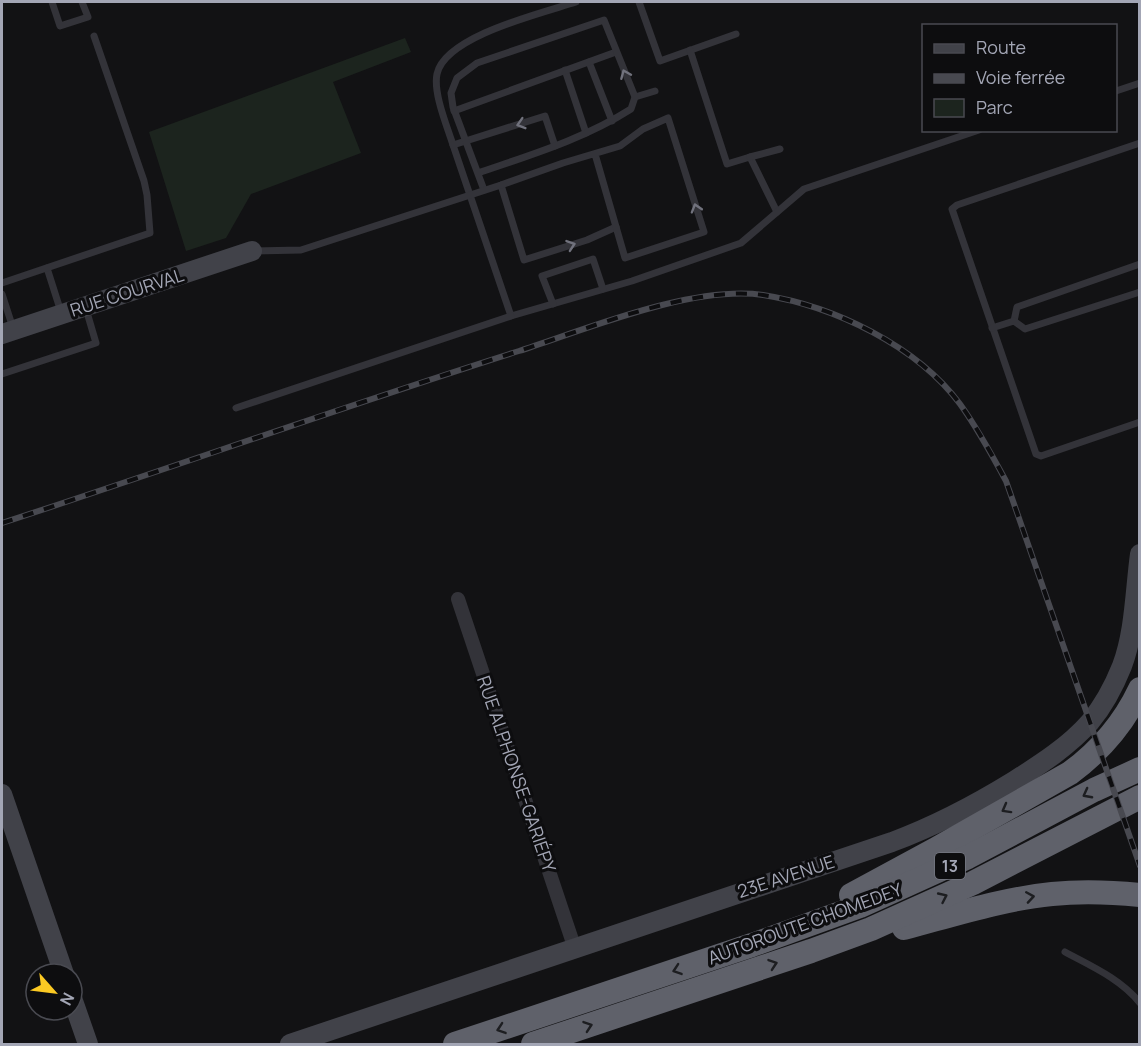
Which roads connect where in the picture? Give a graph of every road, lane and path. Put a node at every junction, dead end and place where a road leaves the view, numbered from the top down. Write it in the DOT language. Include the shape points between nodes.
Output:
graph roads {
  1 [pos="52,2"];
  2 [pos="82,2"];
  3 [pos="576,2"];
  4 [pos="639,2"];
  5 [pos="736,34"];
  6 [pos="94,36"];
  7 [pos="690,50"];
  8 [pos="616,52"];
  9 [pos="589,62"];
  10 [pos="565,70"];
  11 [pos="1140,83"];
  12 [pos="655,91"];
  13 [pos="1117,91"];
  14 [pos="438,93"];
  15 [pos="451,93"];
  16 [pos="635,97"];
  17 [pos="454,111"];
  18 [pos="612,121"];
  19 [pos="972,132"];
  20 [pos="586,133"];
  21 [pos="466,141"];
  22 [pos="1140,143"];
  23 [pos="453,145"];
  24 [pos="555,146"];
  25 [pos="780,149"];
  26 [pos="595,154"];
  27 [pos="750,157"];
  28 [pos="478,173"];
  29 [pos="501,185"];
  30 [pos="484,190"];
  31 [pos="470,194"];
  32 [pos="777,212"];
  33 [pos="616,228"];
  34 [pos="252,251"];
  35 [pos="1140,264"];
  36 [pos="47,268"];
  37 [pos="2,283"];
  38 [pos="603,289"];
  39 [pos="1140,292"];
  40 [pos="2,294"];
  41 [pos="553,304"];
  42 [pos="85,307"];
  43 [pos="62,314"];
  44 [pos="511,316"];
  45 [pos="1014,321"];
  46 [pos="992,328"];
  47 [pos="8,332"];
  48 [pos="2,374"];
  49 [pos="236,408"];
  50 [pos="1140,422"];
  51 [pos="1140,554"];
  52 [pos="458,599"];
  53 [pos="1140,689"];
  54 [pos="1140,769"];
  55 [pos="2,794"];
  56 [pos="1140,797"];
  57 [pos="1140,894"];
  58 [pos="752,945"];
  59 [pos="575,949"];
  60 [pos="812,951"];
  61 [pos="1065,952"];
  62 [pos="60,962"];
  63 [pos="1140,1003"];
  64 [pos="80,1022"];
  65 [pos="88,1044"];
  66 [pos="290,1044"];
  67 [pos="455,1044"];
  68 [pos="533,1044"];
  1 -- 2 [label="lane" via="60,26 88,17"];
  3 -- 14 [label="lane" via="458,46 437,71"];
  4 -- 7 [label="lane" via="660,60"];
  5 -- 7 [label="lane"];
  6 -- 36 [label="lane" via="144,182 150,233"];
  7 -- 27 [label="lane" via="727,164"];
  8 -- 9 [label="lane"];
  8 -- 15 [label="lane" via="604,20 477,63 457,78"];
  16 -- 8 [label="lane, one-way"];
  9 -- 10 [label="lane"];
  9 -- 18 [label="lane"];
  10 -- 17 [label="lane"];
  10 -- 20 [label="lane"];
  11 -- 13 [label="lane"];
  12 -- 16 [label="lane"];
  14 -- 15 [label="lane"];
  14 -- 23 [label="lane"];
  15 -- 17 [label="lane"];
  16 -- 18 [label="lane" via="631,109"];
  17 -- 21 [label="lane"];
  18 -- 20 [label="lane"];
  19 -- 32 [label="lane" via="804,189"];
  20 -- 24 [label="lane"];
  21 -- 23 [label="lane"];
  24 -- 21 [label="lane, one-way" via="546,116"];
  21 -- 28 [label="lane"];
  22 -- 46 [label="lane" via="952,209"];
  23 -- 31 [label="lane"];
  24 -- 28 [label="lane"];
  25 -- 27 [label="lane"];
  26 -- 29 [label="lane"];
  26 -- 33 [label="lane"];
  33 -- 26 [label="lane, one-way" via="626,258 704,232 668,118 643,129 620,146"];
  27 -- 32 [label="lane"];
  28 -- 30 [label="lane"];
  29 -- 30 [label="lane"];
  29 -- 33 [label="lane, one-way" via="524,260"];
  30 -- 31 [label="lane"];
  31 -- 34 [label="lane" via="301,250"];
  31 -- 44 [label="lane"];
  32 -- 38 [label="lane" via="741,243"];
  34 -- 42 [label="street, RUE COURVAL"];
  35 -- 45 [label="lane" via="1017,308"];
  36 -- 37 [label="lane"];
  36 -- 43 [label="lane"];
  38 -- 41 [label="lane"];
  38 -- 41 [label="lane" via="593,259 542,276"];
  39 -- 45 [label="lane" via="1025,329"];
  40 -- 47 [label="lane"];
  41 -- 44 [label="lane"];
  42 -- 43 [label="street, RUE COURVAL"];
  42 -- 48 [label="lane" via="96,343"];
  43 -- 47 [label="street, RUE COURVAL"];
  44 -- 49 [label="lane"];
  45 -- 46 [label="lane"];
  46 -- 50 [label="lane" via="1038,456"];
  51 -- 59 [label="street, 23E AVENUE" via="1130,635 1113,687 1083,729 1039,765 973,805 914,834"];
  52 -- 59 [label="street, RUE ALPHONSE-GARIÉPY"];
  53 -- 58 [label="highway, one-way" via="1109,737 1070,772 913,862"];
  54 -- 58 [label="highway, AUTOROUTE CHOMEDEY / 13, one-way" via="914,883"];
  55 -- 62 [label="street"];
  60 -- 56 [label="highway, AUTOROUTE CHOMEDEY / 13, one-way" via="951,894"];
  60 -- 57 [label="highway, one-way" via="1019,899 1080,892"];
  58 -- 67 [label="highway, AUTOROUTE CHOMEDEY / 13, one-way"];
  59 -- 66 [label="street, 23E AVENUE"];
  68 -- 60 [label="highway, AUTOROUTE CHOMEDEY / 13, one-way"];
  61 -- 63 [label="lane" via="1116,980"];
  64 -- 65 [label="street"];
}
